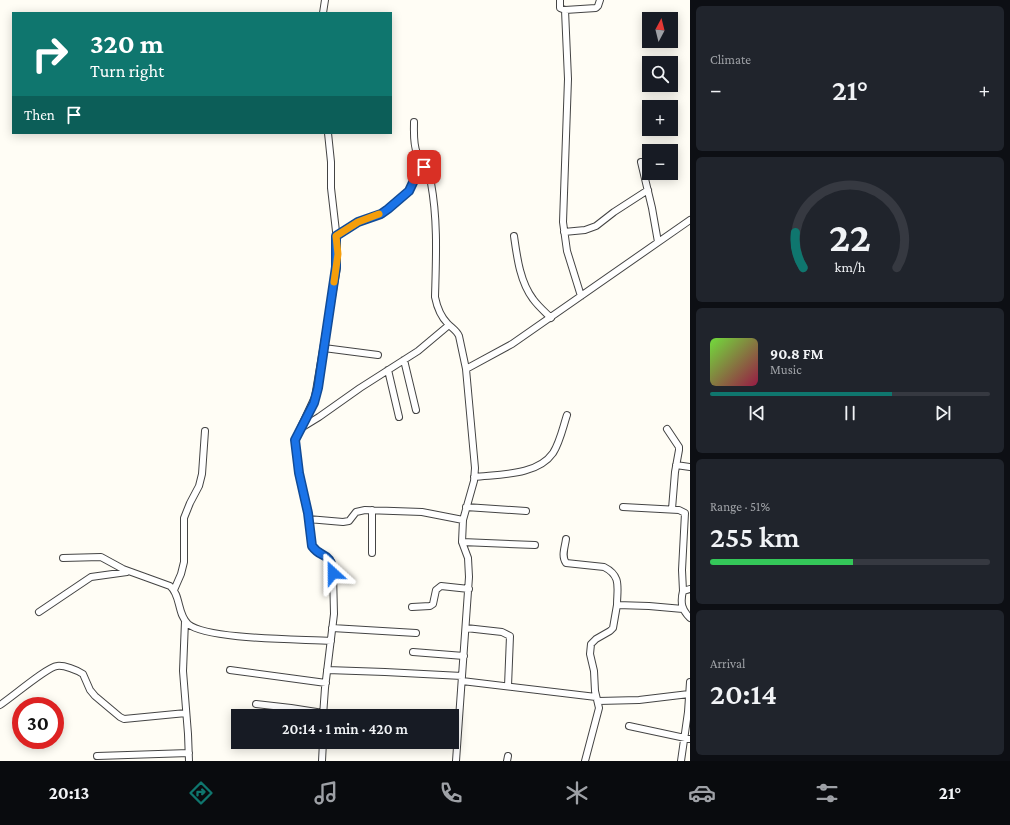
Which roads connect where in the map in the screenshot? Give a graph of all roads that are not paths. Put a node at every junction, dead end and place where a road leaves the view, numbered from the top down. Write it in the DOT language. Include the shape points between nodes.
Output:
graph roads {
  1 [pos="325,0"];
  2 [pos="560,0"];
  3 [pos="600,0"];
  4 [pos="565,10"];
  5 [pos="323,12"];
  6 [pos="414,122"];
  7 [pos="328,134"];
  8 [pos="641,162"];
  9 [pos="424,167"];
  10 [pos="648,190"];
  11 [pos="690,220"];
  12 [pos="564,232"];
  13 [pos="336,236"];
  14 [pos="514,236"];
  15 [pos="658,242"];
  16 [pos="581,296"];
  17 [pos="550,318"];
  18 [pos="449,325"];
  19 [pos="324,348"];
  20 [pos="378,354"];
  21 [pos="404,360"];
  22 [pos="466,369"];
  23 [pos="388,370"];
  24 [pos="416,410"];
  25 [pos="567,415"];
  26 [pos="399,417"];
  27 [pos="300,429"];
  28 [pos="667,429"];
  29 [pos="205,431"];
  30 [pos="676,465"];
  31 [pos="690,467"];
  32 [pos="474,477"];
  33 [pos="466,507"];
  34 [pos="623,507"];
  35 [pos="672,509"];
  36 [pos="372,510"];
  37 [pos="526,511"];
  38 [pos="308,519"];
  39 [pos="463,520"];
  40 [pos="687,534"];
  41 [pos="566,539"];
  42 [pos="462,542"];
  43 [pos="535,545"];
  44 [pos="372,553"];
  45 [pos="63,558"];
  46 [pos="129,571"];
  47 [pos="468,588"];
  48 [pos="690,589"];
  49 [pos="174,590"];
  50 [pos="683,591"];
  51 [pos="617,605"];
  52 [pos="412,607"];
  53 [pos="683,610"];
  54 [pos="39,612"];
  55 [pos="690,618"];
  56 [pos="185,620"];
  57 [pos="332,628"];
  58 [pos="466,628"];
  59 [pos="416,633"];
  60 [pos="331,641"];
  61 [pos="413,652"];
  62 [pos="464,656"];
  63 [pos="230,670"];
  64 [pos="327,670"];
  65 [pos="462,678"];
  66 [pos="690,682"];
  67 [pos="326,683"];
  68 [pos="508,686"];
  69 [pos="689,694"];
  70 [pos="597,699"];
  71 [pos="256,704"];
  72 [pos="0,705"];
  73 [pos="296,709"];
  74 [pos="324,709"];
  75 [pos="186,713"];
  76 [pos="629,726"];
  77 [pos="687,739"];
  78 [pos="323,749"];
  79 [pos="189,753"];
  80 [pos="97,756"];
  81 [pos="189,761"];
  82 [pos="322,761"];
  83 [pos="456,761"];
  84 [pos="585,761"];
  85 [pos="681,761"];
  1 -- 5 [label="street"];
  2 -- 4 [label="street" via="560,8"];
  3 -- 4 [label="street" via="596,8"];
  4 -- 12 [label="street" via="568,79"];
  6 -- 9 [label="street" via="415,147"];
  7 -- 13 [label="street"];
  8 -- 10 [label="street"];
  9 -- 13 [label="street" via="417,174 409,191 388,209 358,222"];
  9 -- 18 [label="street" via="431,184 436,232 435,297 441,316"];
  10 -- 12 [label="street" via="596,226"];
  10 -- 15 [label="street"];
  11 -- 15 [label="street"];
  12 -- 16 [label="street"];
  13 -- 19 [label="street" via="336,267"];
  14 -- 17 [label="street" via="518,265 528,291 536,304"];
  15 -- 16 [label="street"];
  16 -- 17 [label="street"];
  17 -- 22 [label="street" via="512,344"];
  18 -- 21 [label="street"];
  18 -- 22 [label="street" via="458,332"];
  19 -- 20 [label="street"];
  19 -- 27 [label="street" via="315,397"];
  21 -- 23 [label="street"];
  21 -- 24 [label="street"];
  22 -- 32 [label="street"];
  23 -- 26 [label="street"];
  23 -- 27 [label="street"];
  25 -- 32 [label="street" via="556,447 543,462 530,470"];
  27 -- 38 [label="street" via="295,445"];
  28 -- 30 [label="street" via="679,447"];
  29 -- 49 [label="street" via="202,474 184,518 184,562"];
  30 -- 31 [label="street"];
  30 -- 35 [label="street"];
  32 -- 33 [label="street"];
  33 -- 37 [label="street"];
  33 -- 39 [label="street"];
  34 -- 35 [label="street"];
  35 -- 40 [label="street" via="685,513"];
  36 -- 38 [label="street" via="360,510 349,521 343,522"];
  36 -- 39 [label="street" via="422,512"];
  36 -- 44 [label="street"];
  38 -- 57 [label="street" via="312,546 332,563"];
  39 -- 42 [label="street"];
  40 -- 50 [label="street" via="682,570"];
  41 -- 51 [label="street" via="566,563 604,567 616,577"];
  42 -- 43 [label="street"];
  42 -- 47 [label="street" via="469,564"];
  45 -- 46 [label="street" via="101,557"];
  46 -- 49 [label="street"];
  46 -- 54 [label="street" via="91,577"];
  47 -- 52 [label="street" via="441,586 436,590 433,604"];
  47 -- 58 [label="street"];
  48 -- 50 [label="street"];
  49 -- 56 [label="street"];
  50 -- 53 [label="street"];
  51 -- 53 [label="street"];
  51 -- 70 [label="street" via="613,628 591,644 590,654"];
  53 -- 55 [label="street"];
  56 -- 60 [label="street" via="202,630 223,634"];
  56 -- 75 [label="street" via="183,670"];
  57 -- 59 [label="street"];
  57 -- 60 [label="street"];
  58 -- 62 [label="street"];
  58 -- 68 [label="street" via="502,632 510,636"];
  60 -- 64 [label="street"];
  61 -- 62 [label="street"];
  62 -- 65 [label="street"];
  63 -- 67 [label="street"];
  64 -- 65 [label="street"];
  64 -- 67 [label="street"];
  65 -- 68 [label="street"];
  65 -- 83 [label="street"];
  66 -- 69 [label="street"];
  67 -- 74 [label="street"];
  68 -- 70 [label="street"];
  69 -- 70 [label="street" via="647,699"];
  69 -- 77 [label="street"];
  70 -- 84 [label="street" via="599,708"];
  71 -- 73 [label="street"];
  72 -- 75 [label="street" via="42,674 58,666 83,674 95,696 124,719"];
  75 -- 79 [label="street"];
  76 -- 77 [label="street"];
  77 -- 85 [label="street"];
  78 -- 82 [label="street"];
  79 -- 80 [label="street"];
  79 -- 81 [label="street"];
}
